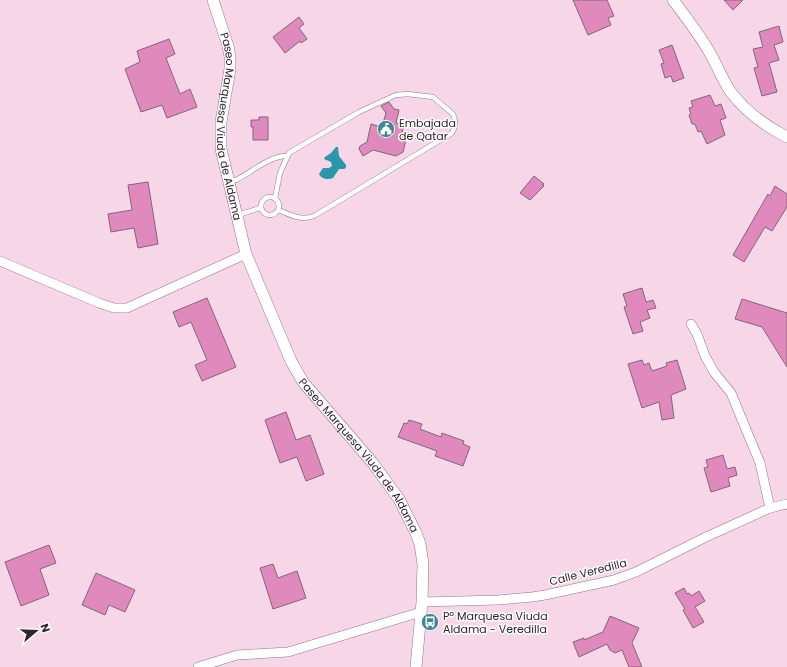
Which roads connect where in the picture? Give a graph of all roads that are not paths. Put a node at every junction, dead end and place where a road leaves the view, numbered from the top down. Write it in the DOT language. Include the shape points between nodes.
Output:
graph roads {
  1 [pos="213,0"];
  2 [pos="672,0"];
  3 [pos="787,137"];
  4 [pos="287,156"];
  5 [pos="228,180"];
  6 [pos="275,198"];
  7 [pos="260,208"];
  8 [pos="279,210"];
  9 [pos="236,215"];
  10 [pos="246,254"];
  11 [pos="0,261"];
  12 [pos="691,324"];
  13 [pos="787,504"];
  14 [pos="770,508"];
  15 [pos="421,607"];
  16 [pos="198,667"];
  17 [pos="416,667"];
  1 -- 5 [label="street, Paseo Marquesa Viuda de Aldama" via="230,57 221,122 221,149"];
  2 -- 3 [label="street" via="710,53 730,90 753,115"];
  4 -- 5 [label="lane" via="271,160 236,180"];
  4 -- 6 [label="lane" via="280,173"];
  4 -- 8 [label="lane" via="295,148 359,112 396,95 431,96 455,118 452,133 314,216 299,218"];
  5 -- 9 [label="street, Paseo Marquesa Viuda de Aldama"];
  6 -- 7 [label="lane" via="264,198"];
  6 -- 8 [label="lane" via="279,203"];
  7 -- 8 [label="lane" via="269,216 273,216"];
  7 -- 9 [label="lane"];
  9 -- 10 [label="street, Paseo Marquesa Viuda de Aldama"];
  10 -- 11 [label="street" via="127,308 114,308 99,303"];
  10 -- 15 [label="street, Paseo Marquesa Viuda de Aldama" via="303,382 372,462 411,520 420,544 423,564"];
  12 -- 14 [label="street" via="714,372 731,393 760,463"];
  13 -- 14 [label="street, Calle Veredilla"];
  14 -- 15 [label="street, Calle Veredilla" via="614,580 545,596"];
  15 -- 16 [label="street, Calle Veredilla" via="288,652 237,655"];
  15 -- 17 [label="street, Paseo Marquesa Viuda de Aldama"];
}
